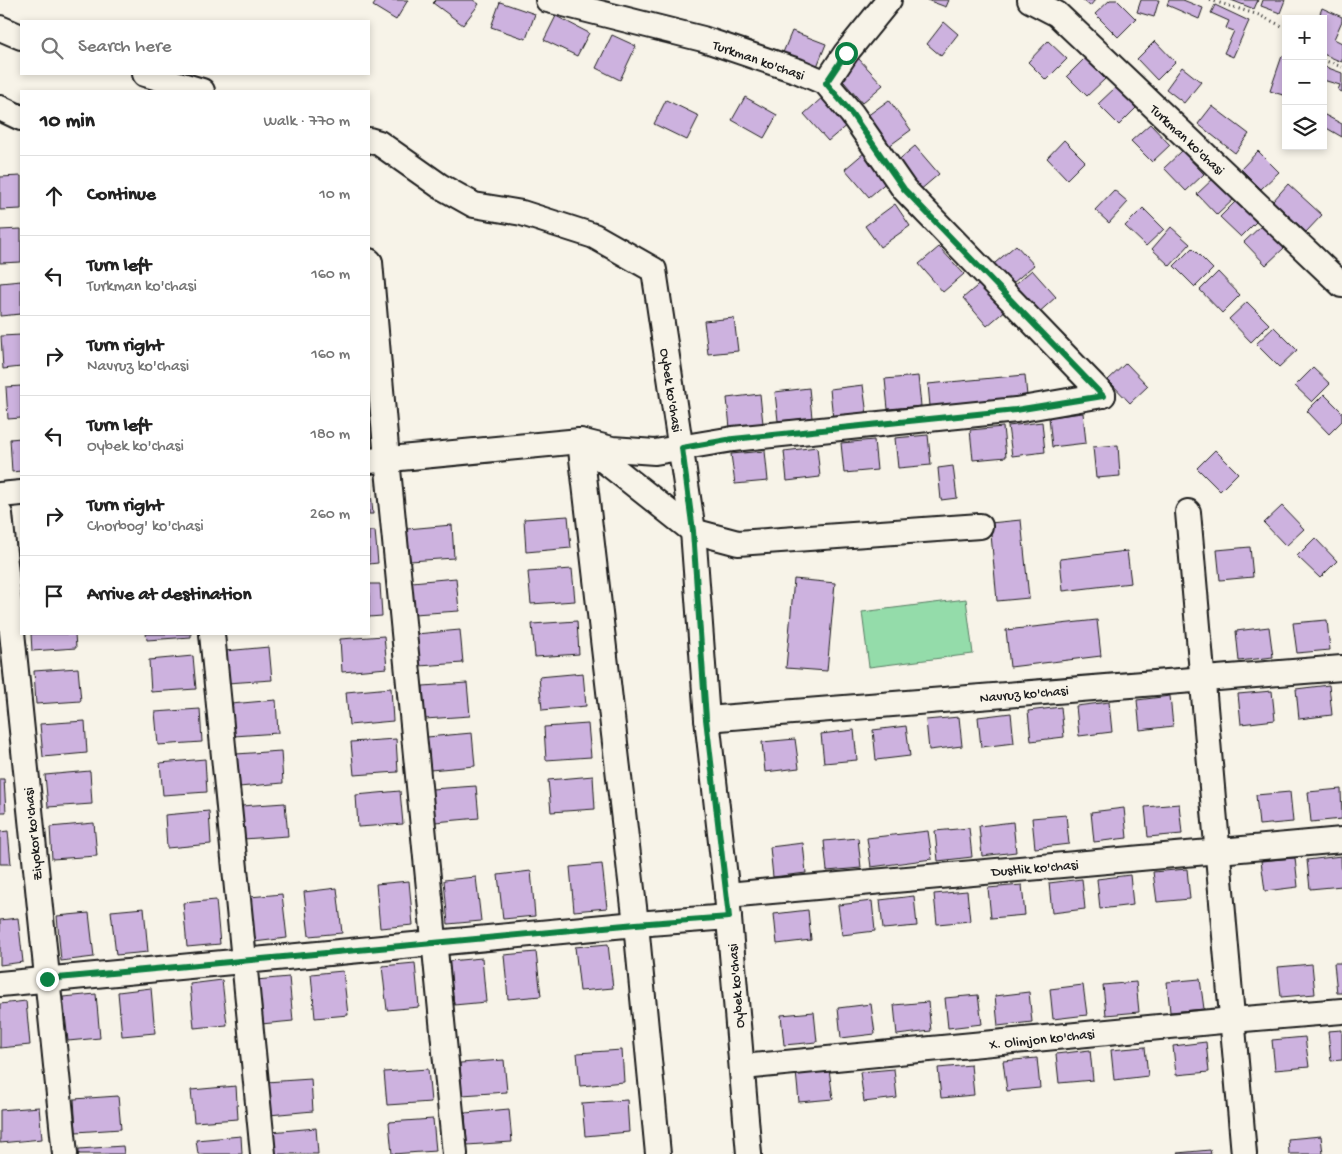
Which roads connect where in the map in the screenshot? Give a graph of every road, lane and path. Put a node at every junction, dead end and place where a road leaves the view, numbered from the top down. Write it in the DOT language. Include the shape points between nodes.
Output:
graph roads {
  1 [pos="548,0"];
  2 [pos="889,0"];
  3 [pos="1030,0"];
  4 [pos="1210,0"];
  5 [pos="1282,26"];
  6 [pos="0,28"];
  7 [pos="20,37"];
  8 [pos="1327,61"];
  9 [pos="1342,67"];
  10 [pos="148,75"];
  11 [pos="826,83"];
  12 [pos="199,90"];
  13 [pos="0,108"];
  14 [pos="20,118"];
  15 [pos="370,140"];
  16 [pos="370,262"];
  17 [pos="1342,285"];
  18 [pos="580,441"];
  19 [pos="682,448"];
  20 [pos="378,460"];
  21 [pos="20,493"];
  22 [pos="0,495"];
  23 [pos="1188,512"];
  24 [pos="0,514"];
  25 [pos="980,526"];
  26 [pos="693,531"];
  27 [pos="212,635"];
  28 [pos="1342,668"];
  29 [pos="1202,679"];
  30 [pos="706,719"];
  31 [pos="1342,840"];
  32 [pos="1217,851"];
  33 [pos="728,906"];
  34 [pos="636,924"];
  35 [pos="434,943"];
  36 [pos="243,962"];
  37 [pos="47,979"];
  38 [pos="0,984"];
  39 [pos="1342,1011"];
  40 [pos="1232,1020"];
  41 [pos="743,1067"];
  42 [pos="65,1154"];
  43 [pos="263,1154"];
  44 [pos="455,1154"];
  45 [pos="658,1154"];
  46 [pos="749,1154"];
  47 [pos="1244,1154"];
  1 -- 11 [label="street, Turkman ko'chasi" via="703,39"];
  2 -- 11 [label="street"];
  3 -- 17 [label="street, Turkman ko'chasi" via="1057,14"];
  4 -- 5 [label="path" via="1260,15"];
  6 -- 7 [label="street"];
  8 -- 9 [label="path"];
  10 -- 12 [label="street"];
  11 -- 19 [label="street, Turkman ko'chasi" via="852,114 904,189 1103,396 1016,410 733,439"];
  13 -- 14 [label="street"];
  15 -- 19 [label="street, Oybek ko'chasi" via="474,205 522,213 594,236 654,270"];
  16 -- 20 [label="street"];
  18 -- 19 [label="street" via="612,449 656,452"];
  18 -- 20 [label="street"];
  18 -- 26 [label="street"];
  18 -- 34 [label="street"];
  19 -- 26 [label="street, Oybek ko'chasi"];
  20 -- 35 [label="street"];
  21 -- 22 [label="street"];
  23 -- 29 [label="street"];
  24 -- 37 [label="street, Ziyokor ko'chasi"];
  25 -- 26 [label="street" via="738,543"];
  26 -- 30 [label="street, Oybek ko'chasi"];
  27 -- 36 [label="street"];
  28 -- 29 [label="street, Navruz ko'chasi"];
  29 -- 30 [label="street, Navruz ko'chasi"];
  29 -- 32 [label="street"];
  30 -- 33 [label="street, Oybek ko'chasi"];
  31 -- 32 [label="street, Dustlik ko'chasi"];
  32 -- 33 [label="street, Dustlik ko'chasi"];
  32 -- 40 [label="street"];
  33 -- 34 [label="street, Dustlik ko'chasi"];
  33 -- 41 [label="street, Oybek ko'chasi"];
  34 -- 35 [label="street, Dustlik ko'chasi"];
  34 -- 45 [label="street"];
  35 -- 36 [label="street, Dustlik ko'chasi"];
  35 -- 44 [label="street"];
  36 -- 37 [label="street, Dustlik ko'chasi"];
  36 -- 43 [label="street"];
  37 -- 38 [label="street, Dustlik ko'chasi"];
  37 -- 42 [label="street, Ziyokor ko'chasi"];
  39 -- 40 [label="street, X. Olimjon ko'chasi"];
  40 -- 41 [label="street, X. Olimjon ko'chasi"];
  40 -- 47 [label="street"];
  41 -- 46 [label="street, Oybek ko'chasi"];
}
